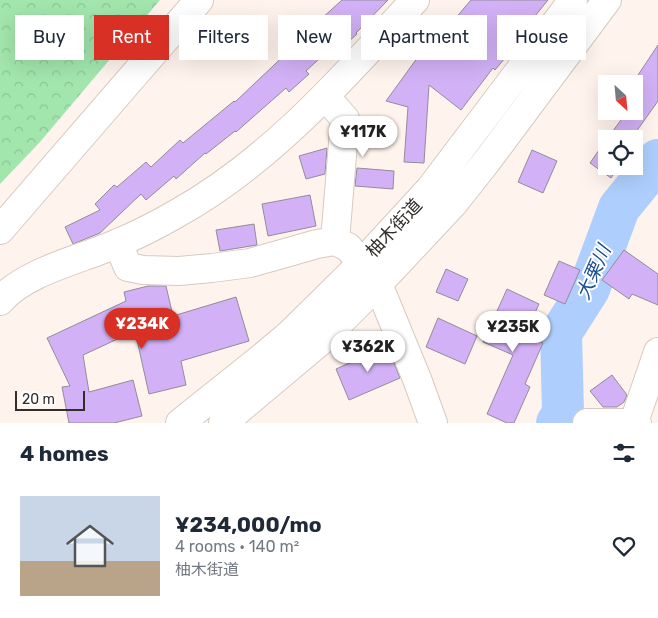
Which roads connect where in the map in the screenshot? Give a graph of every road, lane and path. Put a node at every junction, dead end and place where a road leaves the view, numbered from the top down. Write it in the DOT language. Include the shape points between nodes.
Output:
graph roads {
  1 [pos="199,0"];
  2 [pos="415,0"];
  3 [pos="573,0"];
  4 [pos="607,0"];
  5 [pos="325,96"];
  6 [pos="0,230"];
  7 [pos="335,241"];
  8 [pos="118,243"];
  9 [pos="362,263"];
  10 [pos="378,284"];
  11 [pos="0,301"];
  12 [pos="658,352"];
  13 [pos="636,422"];
  14 [pos="180,423"];
  15 [pos="223,423"];
  16 [pos="433,423"];
  17 [pos="587,423"];
  1 -- 6 [label="street"];
  2 -- 5 [label="street"];
  3 -- 9 [label="street, 柚木街道" via="430,189"];
  4 -- 10 [label="street, 柚木街道" via="453,204"];
  5 -- 7 [label="street" via="345,119"];
  5 -- 8 [label="street" via="256,159 219,186 177,214"];
  7 -- 8 [label="street" via="250,263 179,271 143,270 128,266"];
  7 -- 9 [label="street" via="348,248"];
  8 -- 11 [label="street" via="20,283"];
  9 -- 10 [label="street"];
  9 -- 14 [label="street, 柚木街道" via="278,344"];
  10 -- 15 [label="street, 柚木街道" via="322,339"];
  10 -- 16 [label="street"];
  12 -- 13 [label="street"];
  13 -- 17 [label="street"];
}
